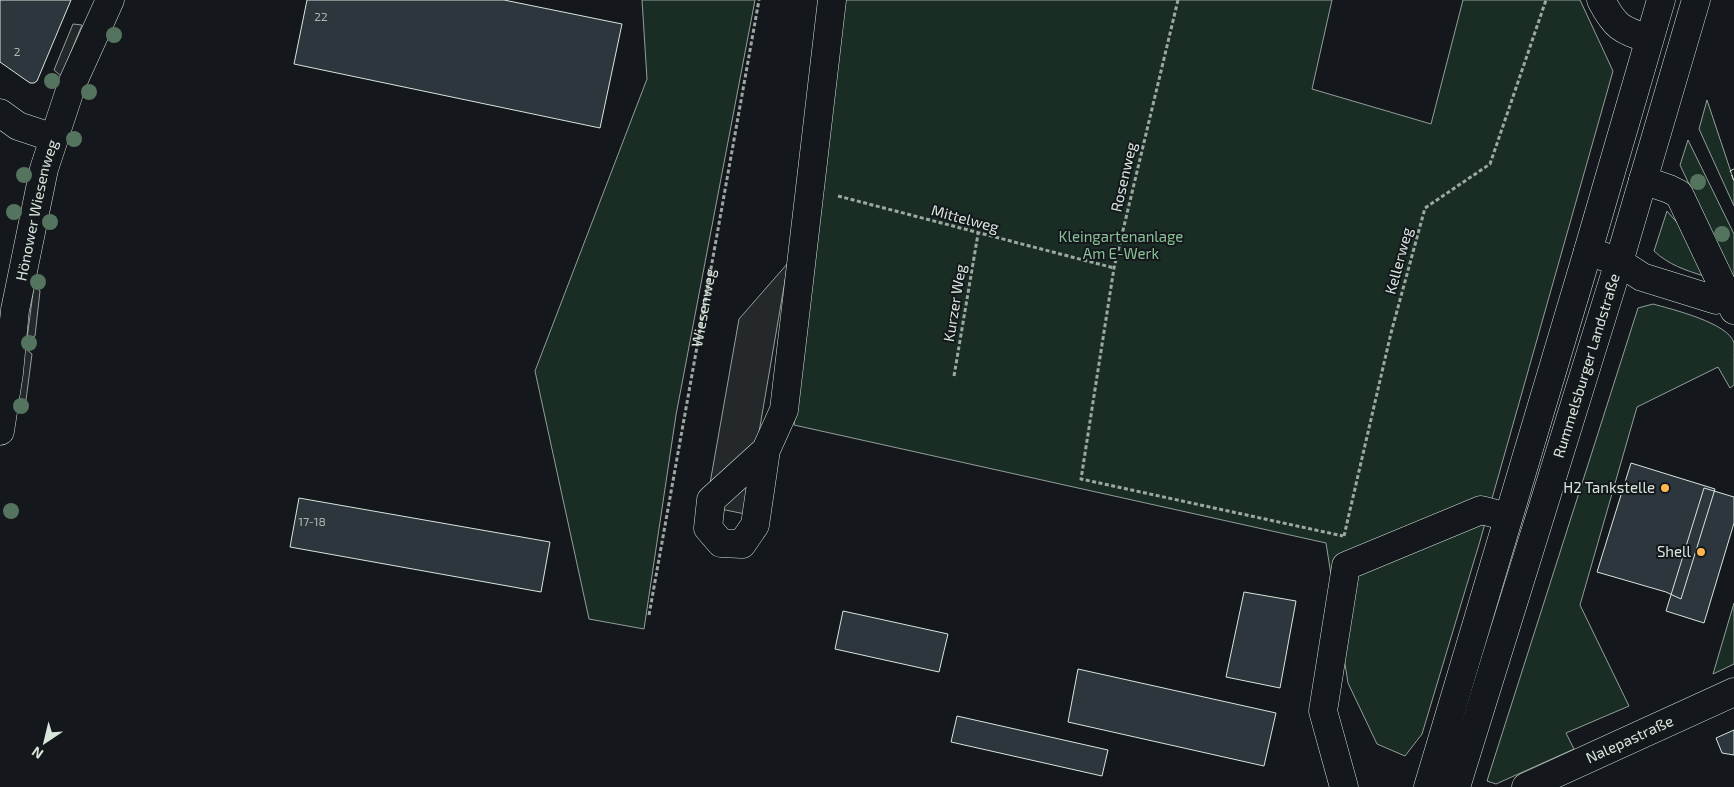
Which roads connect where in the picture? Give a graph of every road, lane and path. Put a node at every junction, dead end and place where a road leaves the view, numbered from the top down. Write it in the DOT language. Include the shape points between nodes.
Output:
graph roads {
  1 [pos="110,0"];
  2 [pos="759,0"];
  3 [pos="832,0"];
  4 [pos="1178,0"];
  5 [pos="1546,0"];
  6 [pos="1600,0"];
  7 [pos="1661,0"];
  8 [pos="1696,0"];
  9 [pos="1649,39"];
  10 [pos="0,113"];
  11 [pos="54,138"];
  12 [pos="1643,180"];
  13 [pos="810,189"];
  14 [pos="978,234"];
  15 [pos="1588,252"];
  16 [pos="1619,262"];
  17 [pos="1114,268"];
  18 [pos="1731,304"];
  19 [pos="954,376"];
  20 [pos="0,431"];
  21 [pos="766,450"];
  22 [pos="1508,517"];
  23 [pos="1344,536"];
  24 [pos="1346,566"];
  25 [pos="649,615"];
  26 [pos="1734,692"];
  27 [pos="1344,787"];
  28 [pos="1428,787"];
  29 [pos="1456,787"];
  30 [pos="1526,787"];
  1 -- 11 [label="main road, Hönower Wiesenweg" via="72,84"];
  2 -- 25 [label="path, Wiesenweg"];
  3 -- 13 [label="main road"];
  4 -- 17 [label="path, Rosenweg"];
  5 -- 23 [label="path, Kellerweg" via="1490,164 1425,208 1390,333"];
  6 -- 9 [label="main road" via="1609,16 1624,31"];
  7 -- 9 [label="main road, Rummelsburger Landstraße"];
  8 -- 12 [label="main road, Rummelsburger Landstraße"];
  9 -- 15 [label="main road, Rummelsburger Landstraße"];
  10 -- 11 [label="main road" via="18,126"];
  11 -- 20 [label="main road, Hönower Wiesenweg" via="44,169 15,310"];
  12 -- 16 [label="main road, Rummelsburger Landstraße"];
  12 -- 18 [label="main road" via="1679,194"];
  13 -- 14 [label="path, Mittelweg"];
  13 -- 21 [label="main road" via="784,410"];
  14 -- 17 [label="path, Mittelweg"];
  14 -- 19 [label="path, Kurzer Weg"];
  15 -- 16 [label="main road"];
  15 -- 22 [label="main road, Rummelsburger Landstraße"];
  16 -- 18 [label="main road" via="1642,277"];
  16 -- 29 [label="main road, Rummelsburger Landstraße"];
  17 -- 23 [label="path, Rosenweg" via="1081,479"];
  22 -- 24 [label="main road" via="1482,510"];
  22 -- 28 [label="main road, Rummelsburger Landstraße"];
  23 -- 24 [label="path, Kellerweg"];
  24 -- 27 [label="main road" via="1323,711"];
  26 -- 30 [label="main road, Nalepastraße"];
}
